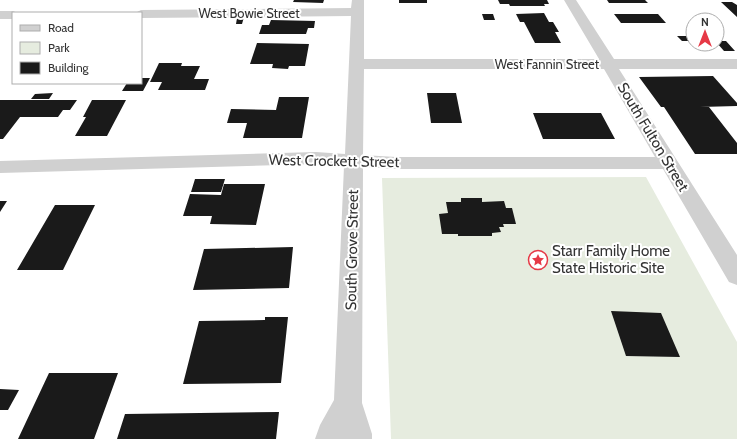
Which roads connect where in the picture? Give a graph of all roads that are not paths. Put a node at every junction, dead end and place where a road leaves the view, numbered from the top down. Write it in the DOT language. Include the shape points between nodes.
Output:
graph roads {
  1 [pos="570,0"];
  2 [pos="357,6"];
  3 [pos="142,14"];
  4 [pos="0,15"];
  5 [pos="12,15"];
  6 [pos="356,64"];
  7 [pos="609,64"];
  8 [pos="737,64"];
  9 [pos="354,160"];
  10 [pos="669,163"];
  11 [pos="0,167"];
  12 [pos="737,275"];
  13 [pos="348,403"];
  14 [pos="330,439"];
  15 [pos="357,439"];
  1 -- 7 [label="street, South Fulton Street"];
  2 -- 3 [label="street, West Bowie Street"];
  2 -- 6 [label="street, South Grove Street"];
  4 -- 5 [label="street"];
  6 -- 7 [label="street, West Fannin Street"];
  6 -- 9 [label="street, South Grove Street"];
  7 -- 8 [label="street, West Fannin Street"];
  7 -- 10 [label="street, South Fulton Street"];
  9 -- 10 [label="street, West Crockett Street" via="396,163"];
  9 -- 11 [label="street, West Crockett Street" via="316,158"];
  9 -- 13 [label="street, South Grove Street"];
  10 -- 12 [label="street, South Fulton Street"];
  13 -- 14 [label="street, South Grove Street"];
  13 -- 15 [label="street, South Grove Street"];
}
